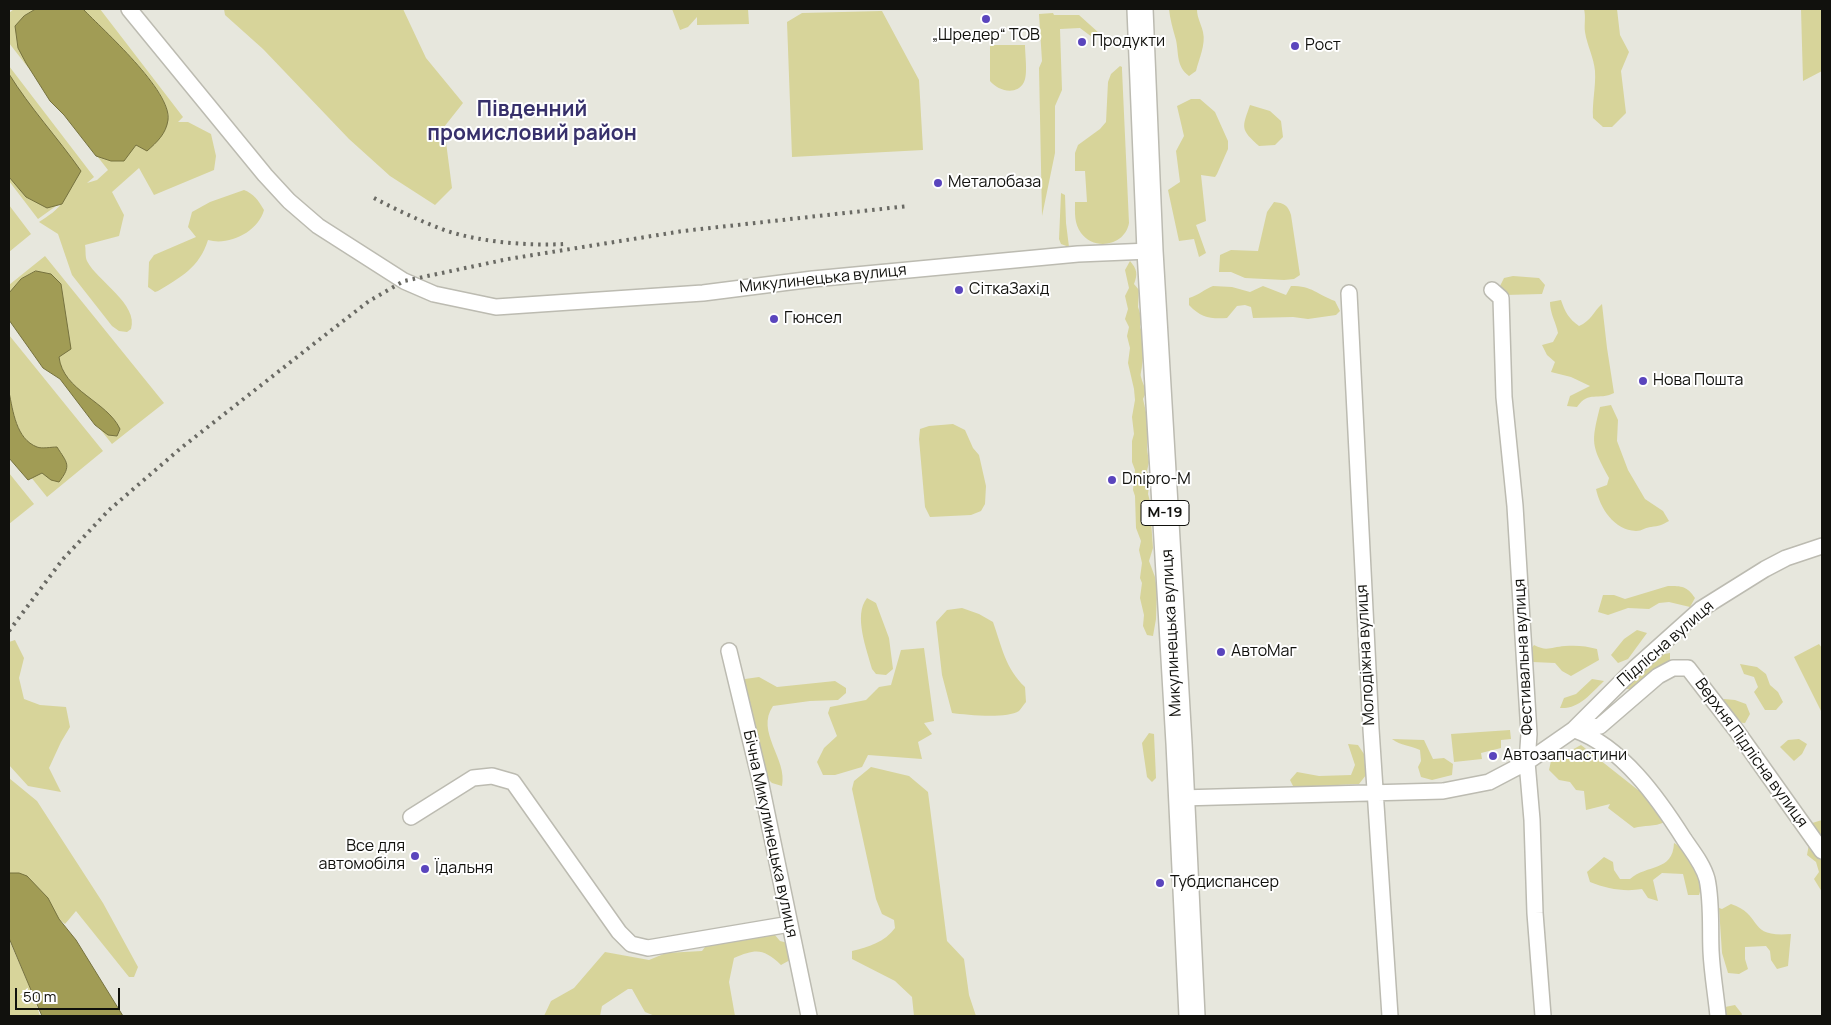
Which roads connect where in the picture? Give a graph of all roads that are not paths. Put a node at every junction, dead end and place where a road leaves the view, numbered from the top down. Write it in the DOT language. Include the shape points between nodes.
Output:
graph roads {
  1 [pos="129,9"];
  2 [pos="1140,9"];
  3 [pos="1150,251"];
  4 [pos="1349,293"];
  5 [pos="1497,294"];
  6 [pos="1822,546"];
  7 [pos="729,651"];
  8 [pos="1573,730"];
  9 [pos="1527,762"];
  10 [pos="1375,793"];
  11 [pos="1180,798"];
  12 [pos="411,817"];
  13 [pos="1822,851"];
  14 [pos="790,924"];
  15 [pos="809,1016"];
  16 [pos="1192,1016"];
  17 [pos="1390,1016"];
  18 [pos="1543,1016"];
  19 [pos="1718,1016"];
  1 -- 3 [label="street, Микулинецька вулиця" via="289,201 318,226 404,281 434,294 496,307 703,293 833,277 1078,254"];
  2 -- 3 [label="highway, Микулинецька вулиця / М-19"];
  3 -- 11 [label="highway, Микулинецька вулиця / М-19"];
  4 -- 10 [label="street, Молодіжна вулиця"];
  5 -- 9 [label="street, Фестивальна вулиця" via="1515,506 1529,734"];
  6 -- 8 [label="street, Підлісна вулиця" via="1786,558 1701,609"];
  7 -- 14 [label="street, Бічна Микулинецька вулиця"];
  8 -- 9 [label="street, Підлісна вулиця"];
  8 -- 13 [label="street, Верхня Підлісна вулиця" via="1600,726 1658,676 1673,668 1688,668"];
  8 -- 19 [label="street" via="1601,743 1645,784 1700,863 1709,892"];
  9 -- 10 [label="street, Підлісна вулиця" via="1489,782 1443,791"];
  9 -- 18 [label="street, Фестивальна вулиця"];
  10 -- 11 [label="street, Підлісна вулиця"];
  10 -- 17 [label="street, Молодіжна вулиця"];
  11 -- 16 [label="highway, Микулинецька вулиця / М-19"];
  12 -- 14 [label="street" via="473,778 492,776 513,782 630,944 648,948"];
  14 -- 15 [label="street, Бічна Микулинецька вулиця"];
}
